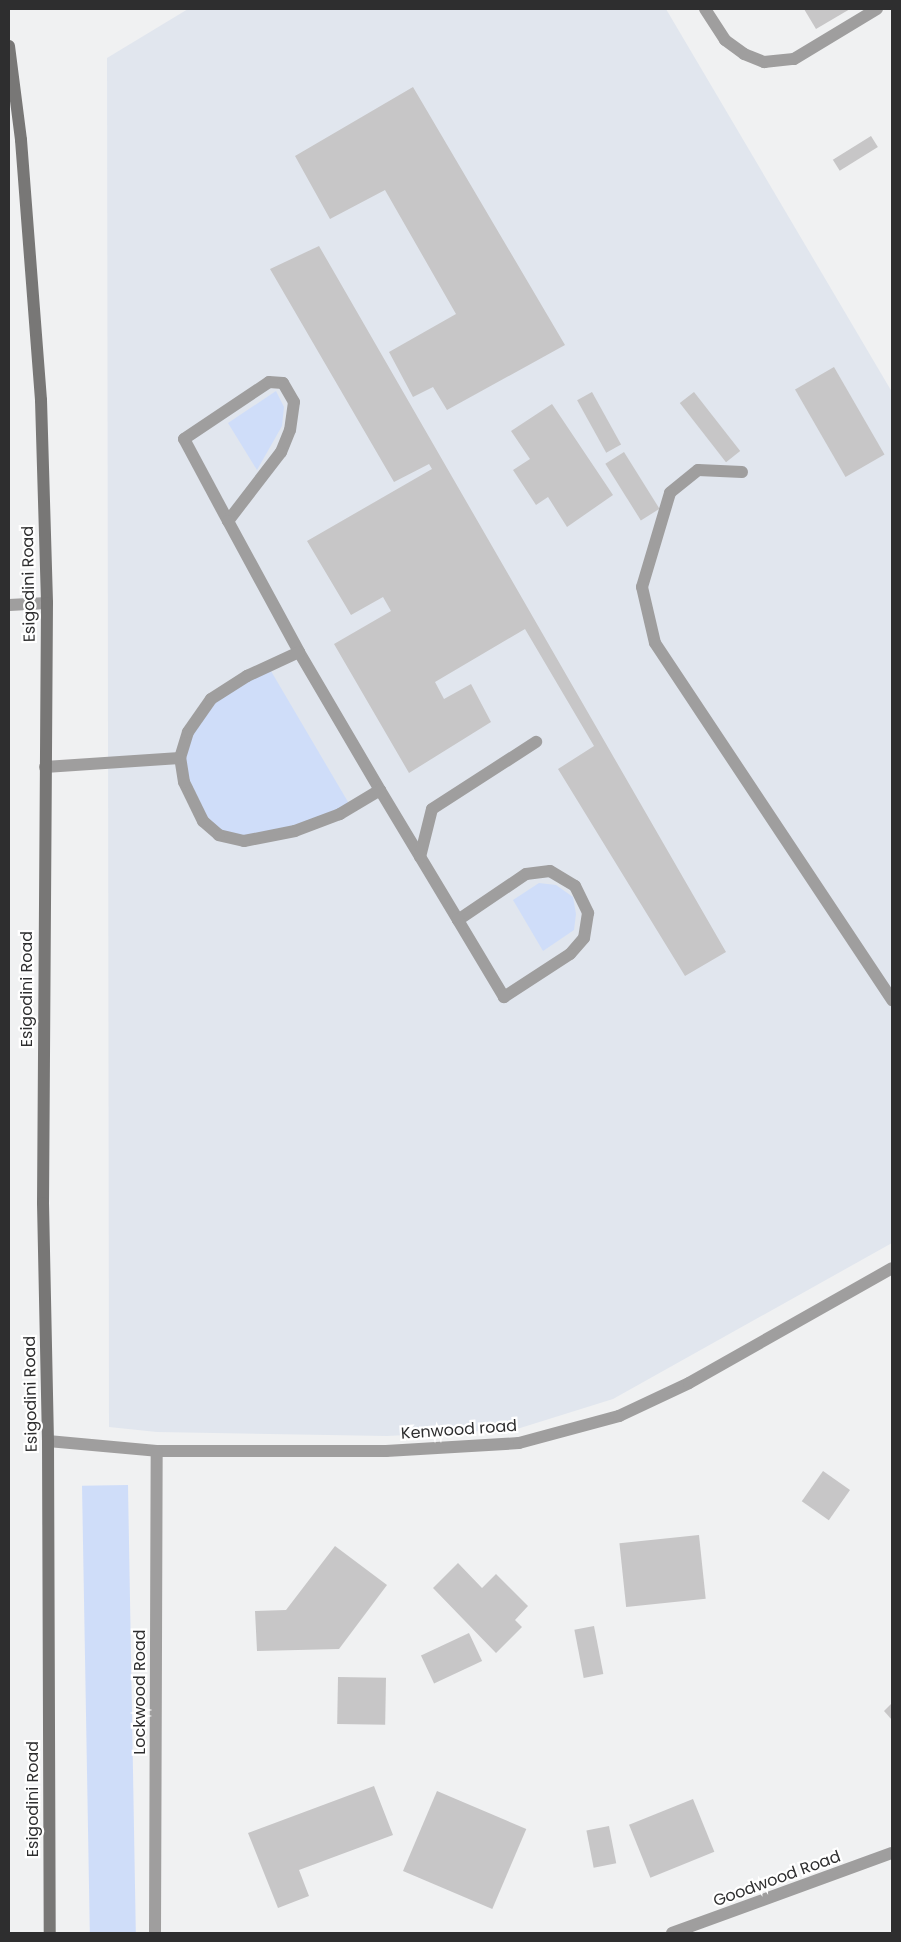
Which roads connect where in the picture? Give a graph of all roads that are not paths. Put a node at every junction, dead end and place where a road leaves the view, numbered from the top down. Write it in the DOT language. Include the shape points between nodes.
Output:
graph roads {
  1 [pos="705,9"];
  2 [pos="877,9"];
  3 [pos="9,46"];
  4 [pos="742,472"];
  5 [pos="228,521"];
  6 [pos="47,603"];
  7 [pos="9,605"];
  8 [pos="298,652"];
  9 [pos="536,742"];
  10 [pos="180,758"];
  11 [pos="45,768"];
  12 [pos="380,790"];
  13 [pos="420,857"];
  14 [pos="458,920"];
  15 [pos="892,1000"];
  16 [pos="892,1268"];
  17 [pos="48,1442"];
  18 [pos="157,1451"];
  19 [pos="892,1853"];
  20 [pos="50,1933"];
  21 [pos="155,1933"];
  22 [pos="672,1933"];
  1 -- 2 [label="street" via="725,40 744,54 764,62 794,59"];
  3 -- 6 [label="main road, Esigodini Road" via="21,140 41,400"];
  4 -- 15 [label="street" via="698,470 670,493 642,586 655,643"];
  5 -- 5 [label="street" via="281,452 290,430 294,402 283,383 269,382 184,439"];
  5 -- 8 [label="street"];
  6 -- 7 [label="street"];
  6 -- 11 [label="main road, Esigodini Road"];
  8 -- 10 [label="street" via="247,676 211,700 188,732"];
  8 -- 12 [label="street"];
  9 -- 13 [label="street" via="432,809"];
  10 -- 11 [label="street"];
  10 -- 12 [label="street" via="184,782 204,821 219,835 244,840 295,832 340,814"];
  11 -- 17 [label="main road, Esigodini Road" via="43,1202"];
  12 -- 13 [label="street"];
  13 -- 14 [label="street"];
  14 -- 14 [label="street" via="526,874 550,871 575,886 588,912 584,938 570,954 504,997"];
  16 -- 18 [label="street, Kenwood road" via="689,1383 619,1416 519,1443 386,1451"];
  17 -- 18 [label="street, Kenwood road"];
  17 -- 20 [label="main road, Esigodini Road"];
  18 -- 21 [label="street, Lockwood Road"];
  19 -- 22 [label="street, Goodwood Road"];
}
